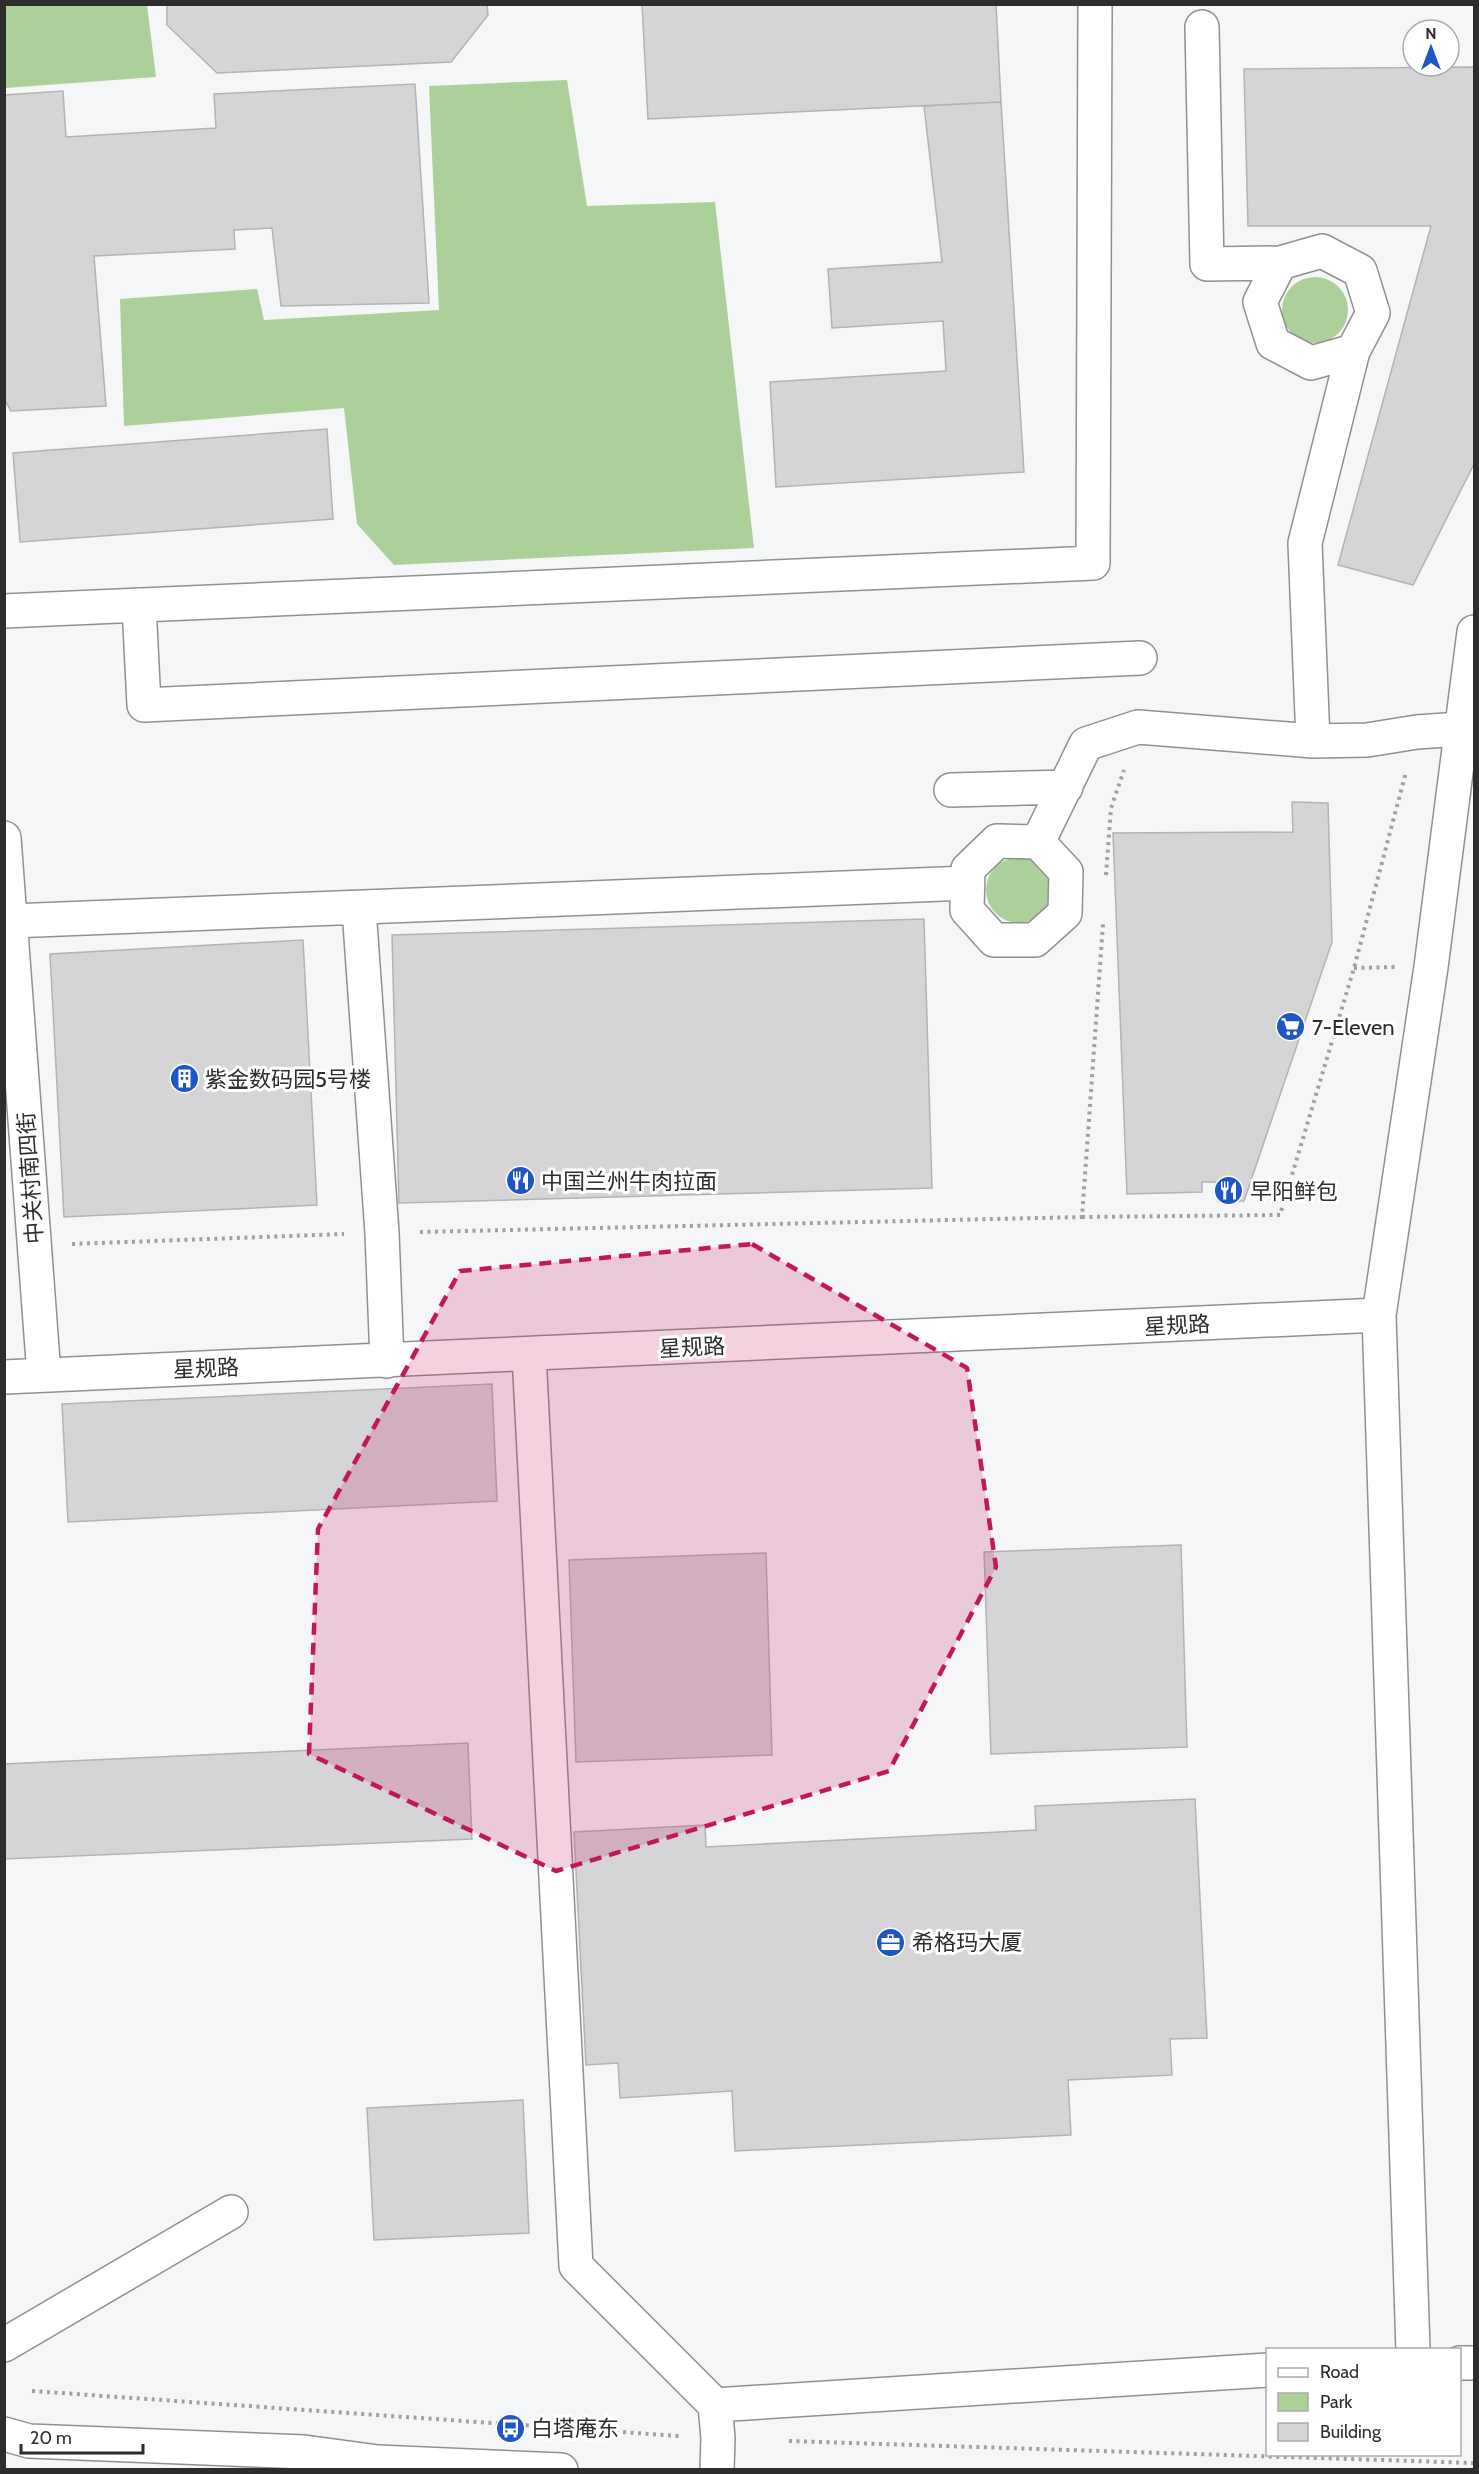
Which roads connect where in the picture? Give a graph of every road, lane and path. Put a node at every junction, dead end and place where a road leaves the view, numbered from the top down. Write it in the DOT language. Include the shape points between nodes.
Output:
graph roads {
  1 [pos="1095,4"];
  2 [pos="1202,27"];
  3 [pos="1280,263"];
  4 [pos="1353,351"];
  5 [pos="139,605"];
  6 [pos="4,611"];
  7 [pos="1474,632"];
  8 [pos="1140,658"];
  9 [pos="1138,727"];
  10 [pos="1460,729"];
  11 [pos="1417,732"];
  12 [pos="1313,741"];
  13 [pos="1066,787"];
  14 [pos="951,790"];
  15 [pos="4,838"];
  16 [pos="1038,842"];
  17 [pos="1106,878"];
  18 [pos="967,883"];
  19 [pos="358,909"];
  20 [pos="1104,913"];
  21 [pos="11,921"];
  22 [pos="1082,1217"];
  23 [pos="382,1233"];
  24 [pos="34,1245"];
  25 [pos="1379,1315"];
  26 [pos="529,1354"];
  27 [pos="387,1361"];
  28 [pos="44,1375"];
  29 [pos="4,1377"];
  30 [pos="231,2212"];
  31 [pos="4,2346"];
  32 [pos="1413,2348"];
  33 [pos="1266,2370"];
  34 [pos="715,2405"];
  35 [pos="4,2434"];
  36 [pos="370,2466"];
  37 [pos="561,2469"];
  38 [pos="717,2469"];
  1 -- 5 [label="street" via="1094,563"];
  2 -- 3 [label="street" via="1207,264"];
  3 -- 4 [label="street" via="1260,302 1273,343 1311,363"];
  3 -- 4 [label="street" via="1322,251 1360,271 1373,313"];
  4 -- 12 [label="street" via="1305,543"];
  5 -- 6 [label="street"];
  5 -- 8 [label="street" via="144,705"];
  7 -- 10 [label="street"];
  9 -- 12 [label="street"];
  9 -- 13 [label="street" via="1086,744"];
  9 -- 17 [label="path" via="1111,808"];
  10 -- 11 [label="street"];
  10 -- 25 [label="street" via="1431,967"];
  11 -- 12 [label="street" via="1367,740"];
  11 -- 22 [label="path" via="1354,968 1280,1215"];
  13 -- 14 [label="street"];
  13 -- 16 [label="street"];
  15 -- 21 [label="street, 中关村南四街"];
  16 -- 18 [label="street" via="997,841 968,869"];
  16 -- 18 [label="street" via="1066,872 1065,913 1035,940 994,940 966,910"];
  18 -- 19 [label="street"];
  19 -- 21 [label="street"];
  19 -- 23 [label="street"];
  20 -- 22 [label="path"];
  21 -- 24 [label="street, 中关村南四街"];
  22 -- 23 [label="path"];
  23 -- 24 [label="path"];
  23 -- 27 [label="street"];
  24 -- 28 [label="street, 中关村南四街"];
  25 -- 26 [label="street, 星规路"];
  25 -- 32 [label="street"];
  26 -- 27 [label="street, 星规路"];
  26 -- 34 [label="street" via="576,2266"];
  27 -- 28 [label="street, 星规路"];
  28 -- 29 [label="street, 星规路"];
  30 -- 31 [label="street"];
  33 -- 34 [label="street"];
  34 -- 38 [label="street"];
  35 -- 36 [label="street" via="29,2441 304,2452"];
  36 -- 37 [label="street"];
}
